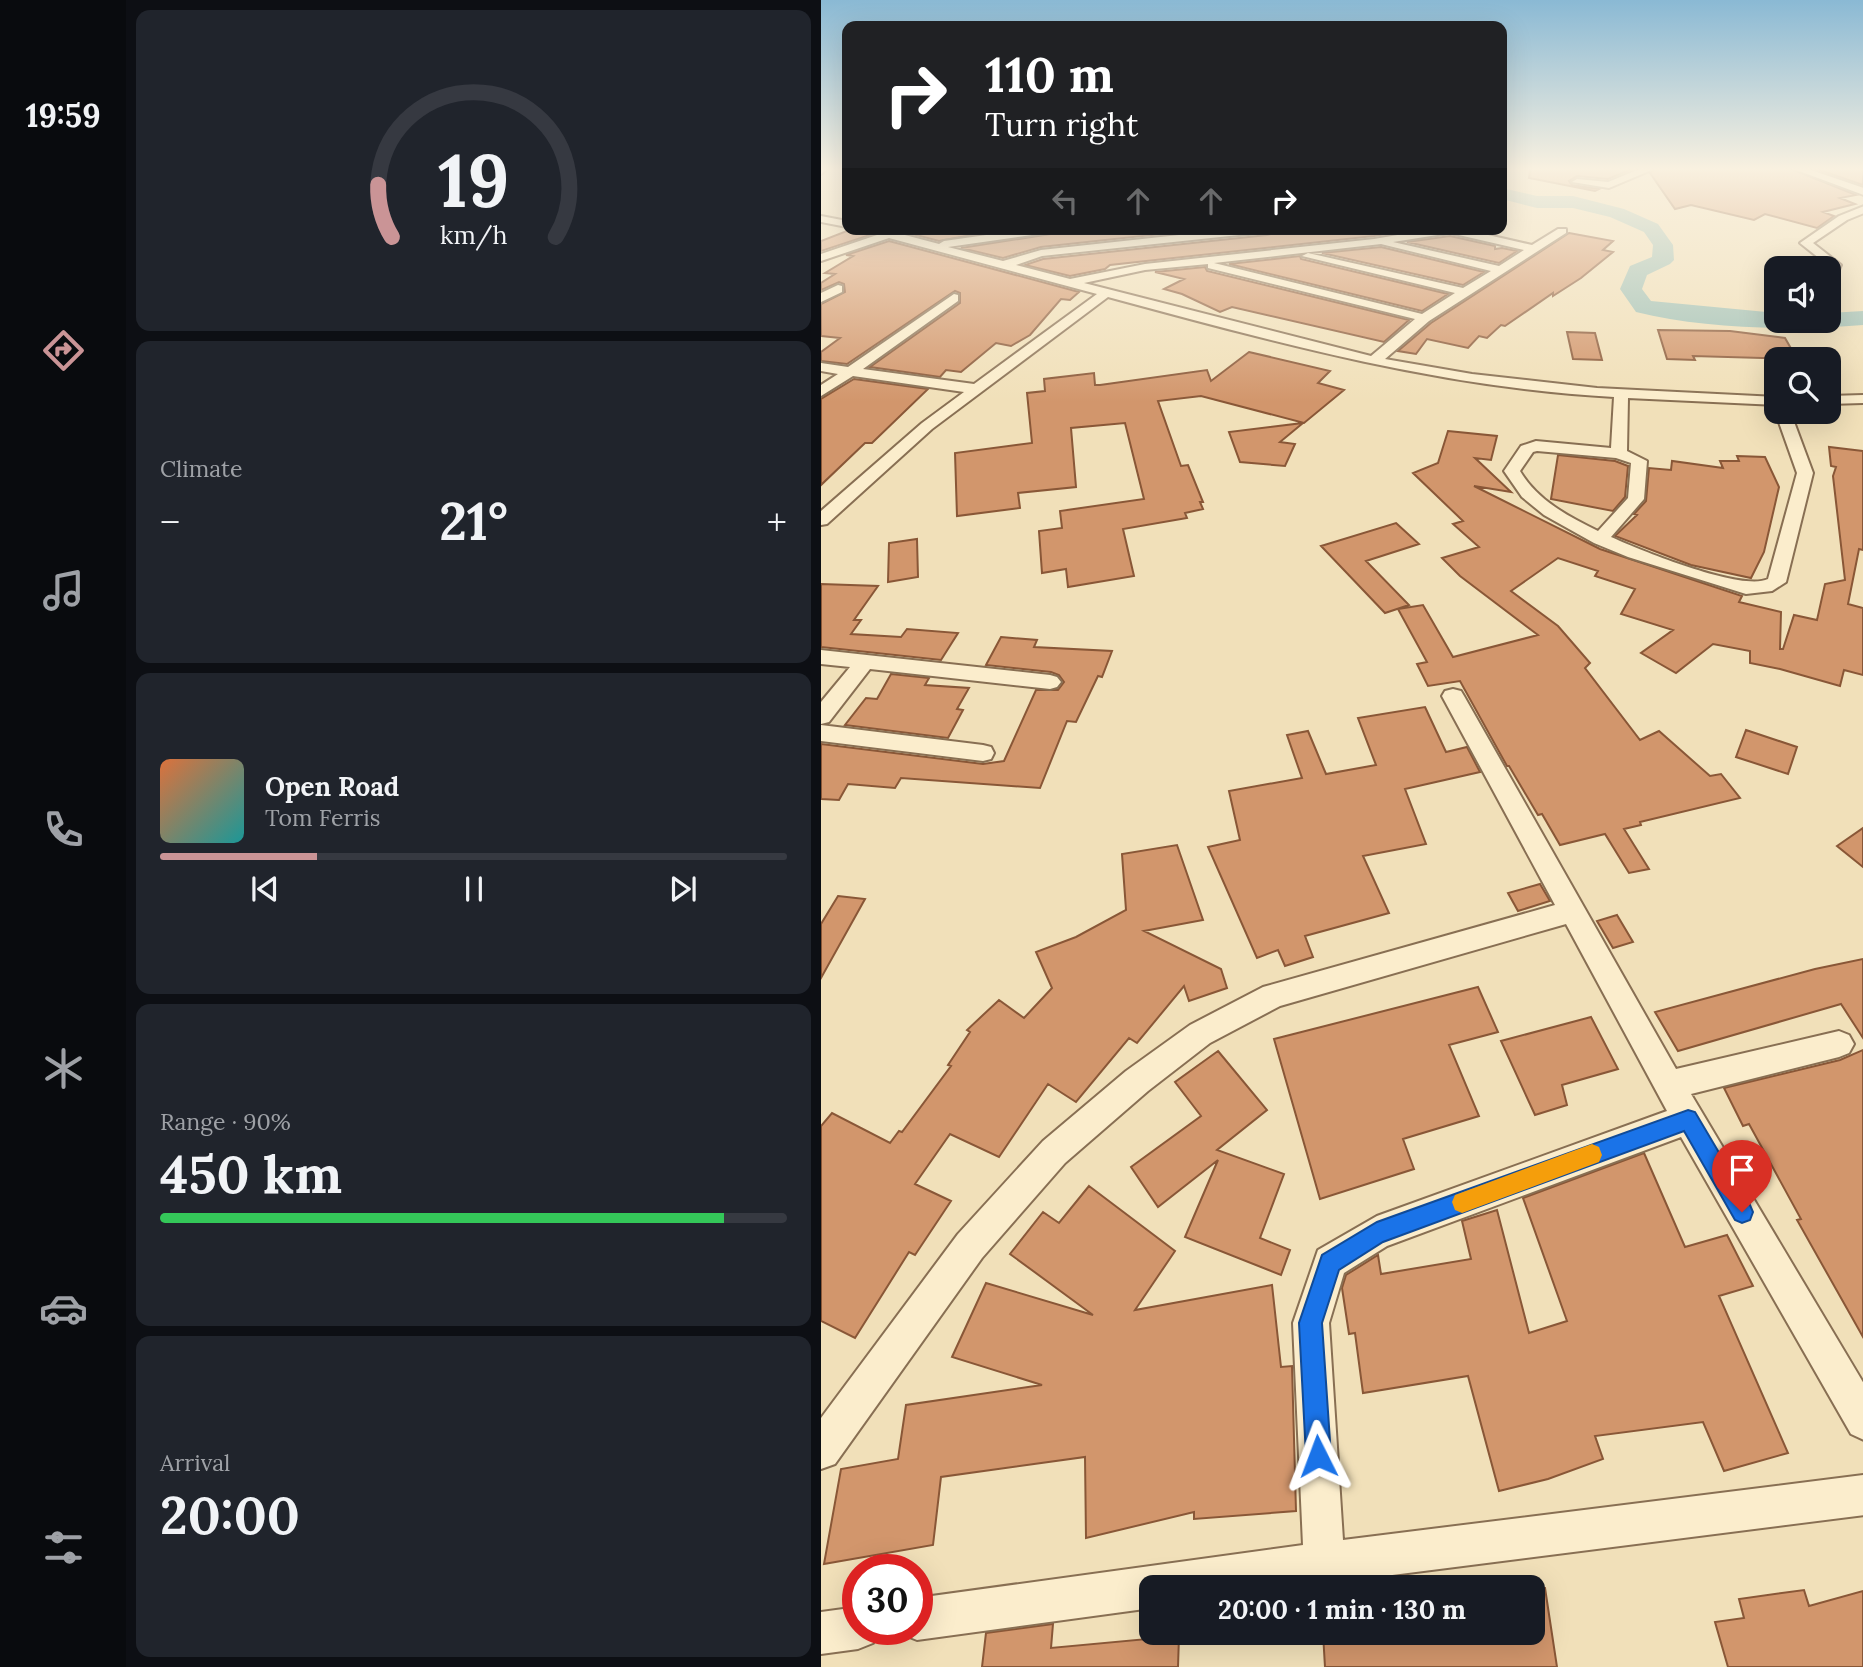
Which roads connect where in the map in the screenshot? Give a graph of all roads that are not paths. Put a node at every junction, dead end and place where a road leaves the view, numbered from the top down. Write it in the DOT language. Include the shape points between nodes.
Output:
graph roads {
  1 [pos="856,246"];
  2 [pos="936,246"];
  3 [pos="1109,246"];
  4 [pos="1338,246"];
  5 [pos="1391,246"];
  6 [pos="1521,246"];
  7 [pos="1535,246"];
  8 [pos="1531,248"];
  9 [pos="1289,251"];
  10 [pos="821,258"];
  11 [pos="1195,261"];
  12 [pos="1006,264"];
  13 [pos="1498,269"];
  14 [pos="1073,282"];
  15 [pos="838,289"];
  16 [pos="1107,292"];
  17 [pos="1464,292"];
  18 [pos="821,298"];
  19 [pos="954,298"];
  20 [pos="1424,318"];
  21 [pos="1374,360"];
  22 [pos="821,366"];
  23 [pos="851,371"];
  24 [pos="976,389"];
  25 [pos="821,392"];
  26 [pos="1621,394"];
  27 [pos="1863,399"];
  28 [pos="1764,400"];
  29 [pos="1841,400"];
  30 [pos="1787,424"];
  31 [pos="1618,453"];
  32 [pos="821,520"];
  33 [pos="1600,539"];
  34 [pos="821,657"];
  35 [pos="865,662"];
  36 [pos="1050,682"];
  37 [pos="1453,696"];
  38 [pos="821,718"];
  39 [pos="821,733"];
  40 [pos="983,753"];
  41 [pos="1572,911"];
  42 [pos="1839,1044"];
  43 [pos="1669,1085"];
  44 [pos="1688,1119"];
  45 [pos="1863,1421"];
  46 [pos="821,1450"];
  47 [pos="1863,1494"];
  48 [pos="1324,1563"];
  49 [pos="933,1617"];
  50 [pos="842,1630"];
  51 [pos="821,1633"];
  1 -- 10 [label="street"];
  2 -- 12 [label="street"];
  3 -- 12 [label="street" via="1041,253"];
  4 -- 9 [label="street"];
  5 -- 13 [label="street"];
  6 -- 8 [label="street"];
  7 -- 8 [label="street"];
  8 -- 13 [label="street"];
  9 -- 11 [label="street"];
  9 -- 17 [label="street"];
  11 -- 14 [label="street"];
  11 -- 20 [label="street"];
  12 -- 14 [label="street"];
  13 -- 17 [label="street"];
  14 -- 16 [label="street"];
  15 -- 18 [label="street"];
  16 -- 21 [label="street"];
  16 -- 24 [label="street"];
  17 -- 20 [label="street"];
  19 -- 23 [label="street"];
  20 -- 21 [label="street"];
  21 -- 26 [label="street"];
  22 -- 23 [label="street"];
  23 -- 24 [label="street"];
  23 -- 25 [label="street"];
  24 -- 32 [label="street" via="890,457"];
  26 -- 28 [label="street"];
  26 -- 31 [label="street"];
  27 -- 29 [label="street"];
  30 -- 33 [label="street" via="1805,474 1777,582 1765,588 1741,588"];
  31 -- 33 [label="street" via="1639,461 1637,499"];
  31 -- 33 [label="street" via="1532,447 1512,471 1540,503"];
  34 -- 35 [label="street"];
  35 -- 36 [label="street"];
  35 -- 38 [label="street"];
  37 -- 41 [label="street"];
  39 -- 40 [label="street"];
  41 -- 43 [label="street"];
  41 -- 46 [label="street" via="1273,996 1200,1034 1045,1163 970,1246"];
  42 -- 43 [label="street"];
  43 -- 44 [label="street"];
  44 -- 45 [label="street"];
  44 -- 48 [label="street" via="1377,1233 1330,1262 1311,1323"];
  47 -- 48 [label="street"];
  48 -- 49 [label="street"];
  50 -- 51 [label="street"];
}
